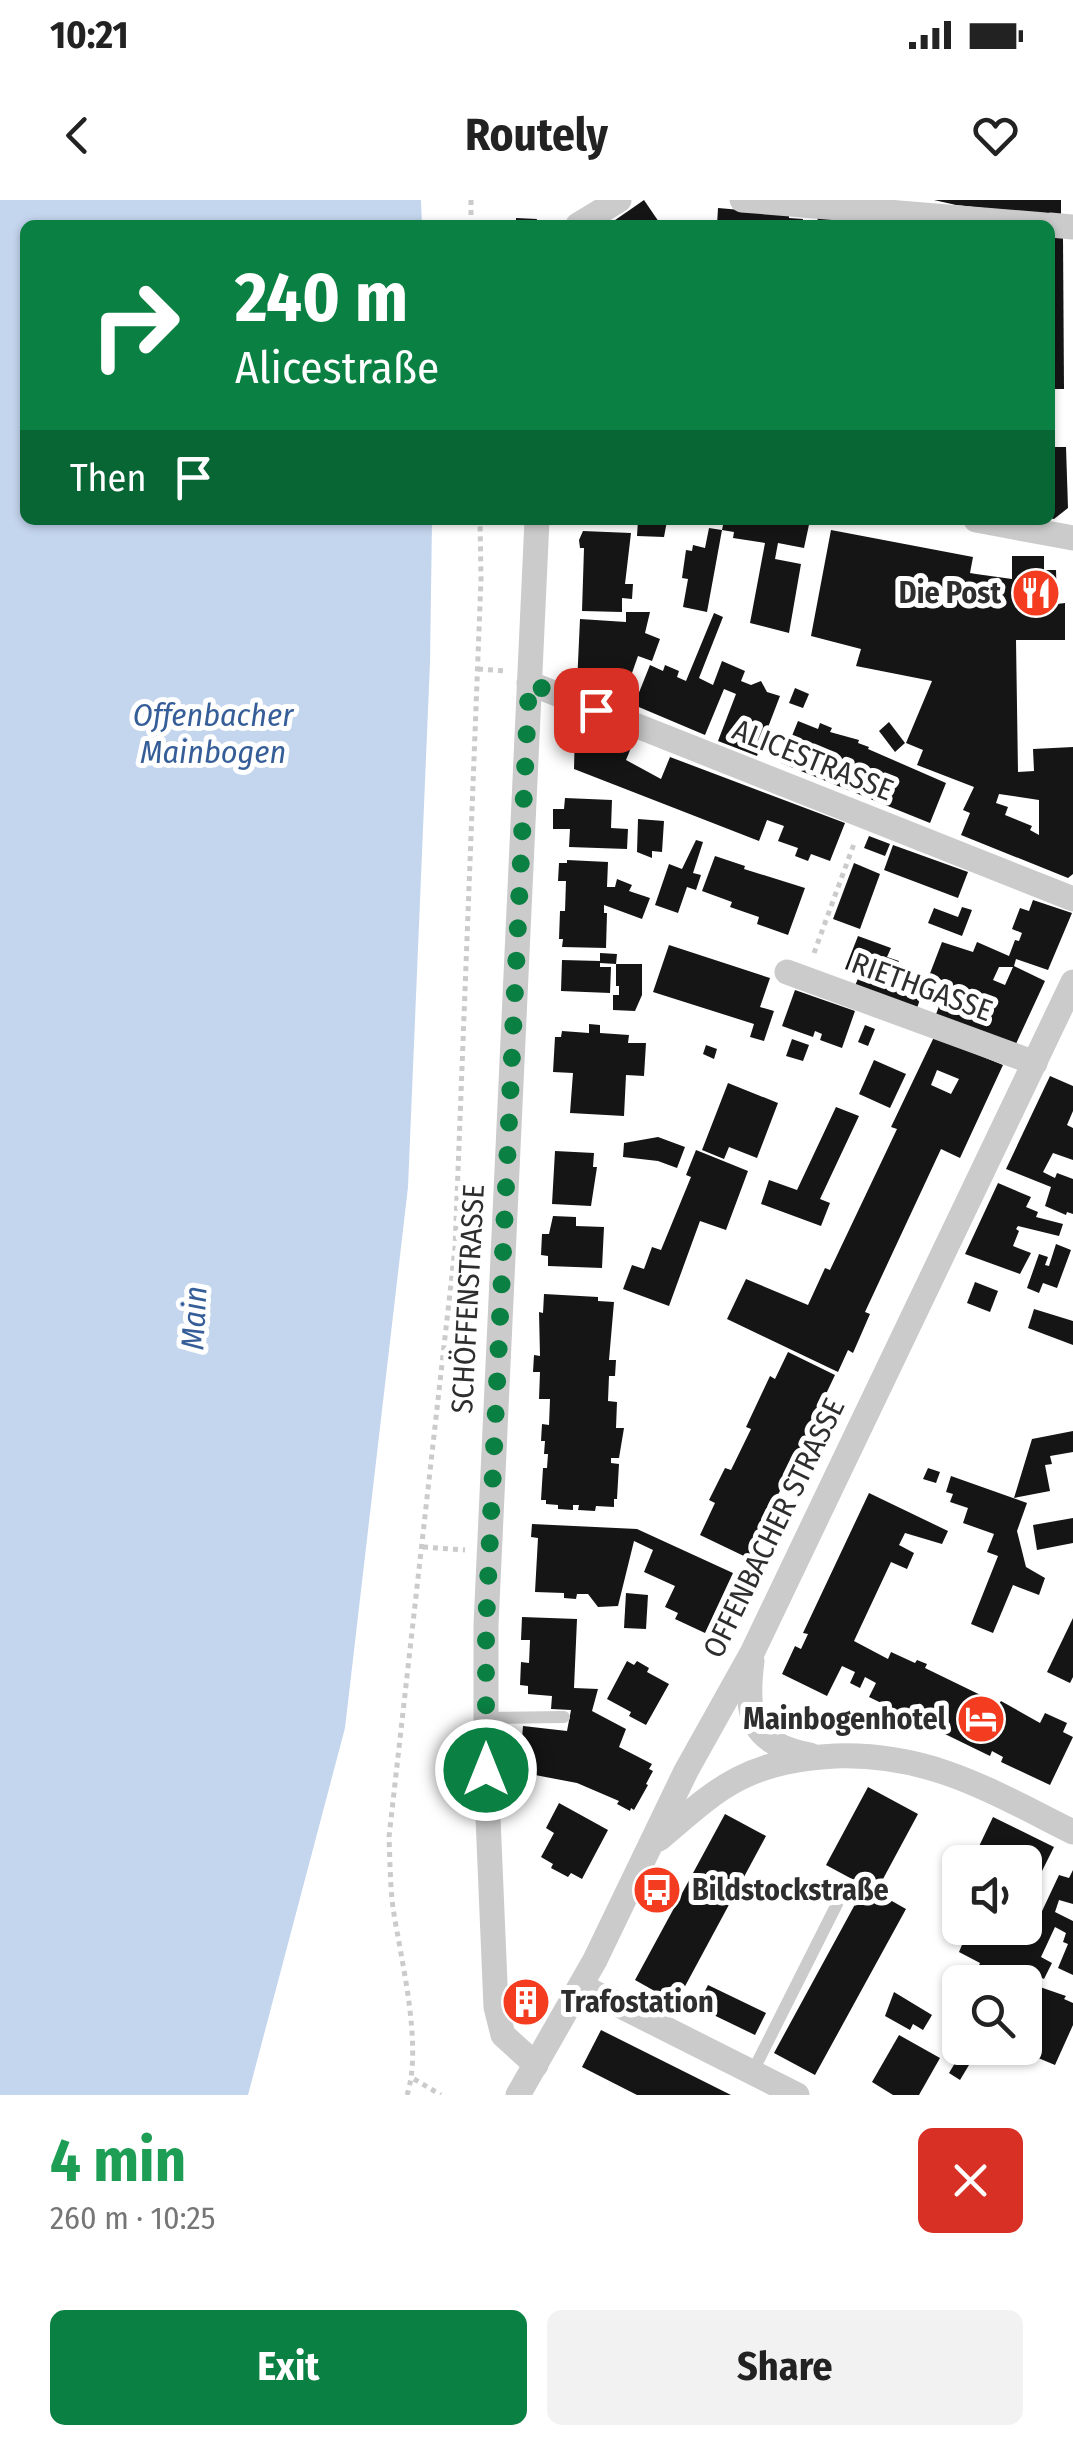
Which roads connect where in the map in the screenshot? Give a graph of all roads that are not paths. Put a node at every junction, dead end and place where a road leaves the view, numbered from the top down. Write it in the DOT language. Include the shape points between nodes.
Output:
graph roads {
  1 [pos="620,200"];
  2 [pos="742,200"];
  3 [pos="905,208"];
  4 [pos="586,220"];
  5 [pos="1005,220"];
  6 [pos="536,525"];
  7 [pos="1003,525"];
  8 [pos="1073,538"];
  9 [pos="518,677"];
  10 [pos="1073,899"];
  11 [pos="796,975"];
  12 [pos="1073,982"];
  13 [pos="1073,1036"];
  14 [pos="1037,1059"];
  15 [pos="753,1651"];
  16 [pos="486,1718"];
  17 [pos="564,1718"];
  18 [pos="824,1757"];
  19 [pos="1073,1832"];
  20 [pos="651,1846"];
  21 [pos="844,1890"];
  22 [pos="581,1986"];
  23 [pos="536,2065"];
  24 [pos="761,2082"];
  25 [pos="518,2095"];
  26 [pos="796,2095"];
  1 -- 4 [label="street"];
  2 -- 3 [label="street"];
  3 -- 5 [label="street"];
  6 -- 9 [label="street, SCHÖFFENSTRASSE"];
  7 -- 8 [label="street"];
  9 -- 10 [label="street, ALICESTRASSE"];
  9 -- 16 [label="street, SCHÖFFENSTRASSE"];
  11 -- 14 [label="street, RIETHGASSE"];
  12 -- 14 [label="street, OFFENBACHER STRASSE"];
  13 -- 14 [label="street" via="1050,1044"];
  14 -- 15 [label="street, OFFENBACHER STRASSE"];
  15 -- 18 [label="street" via="748,1702 758,1730 785,1749"];
  15 -- 20 [label="street, OFFENBACHER STRASSE"];
  16 -- 17 [label="lane"];
  16 -- 23 [label="street, SCHÖFFENSTRASSE" via="496,2007 509,2044"];
  18 -- 19 [label="street" via="926,1764"];
  18 -- 20 [label="street" via="771,1765 737,1779"];
  20 -- 22 [label="street, OFFENBACHER STRASSE"];
  21 -- 24 [label="lane"];
  22 -- 23 [label="street, OFFENBACHER STRASSE"];
  22 -- 24 [label="street"];
  23 -- 25 [label="street, OFFENBACHER STRASSE"];
  24 -- 26 [label="street"];
}
